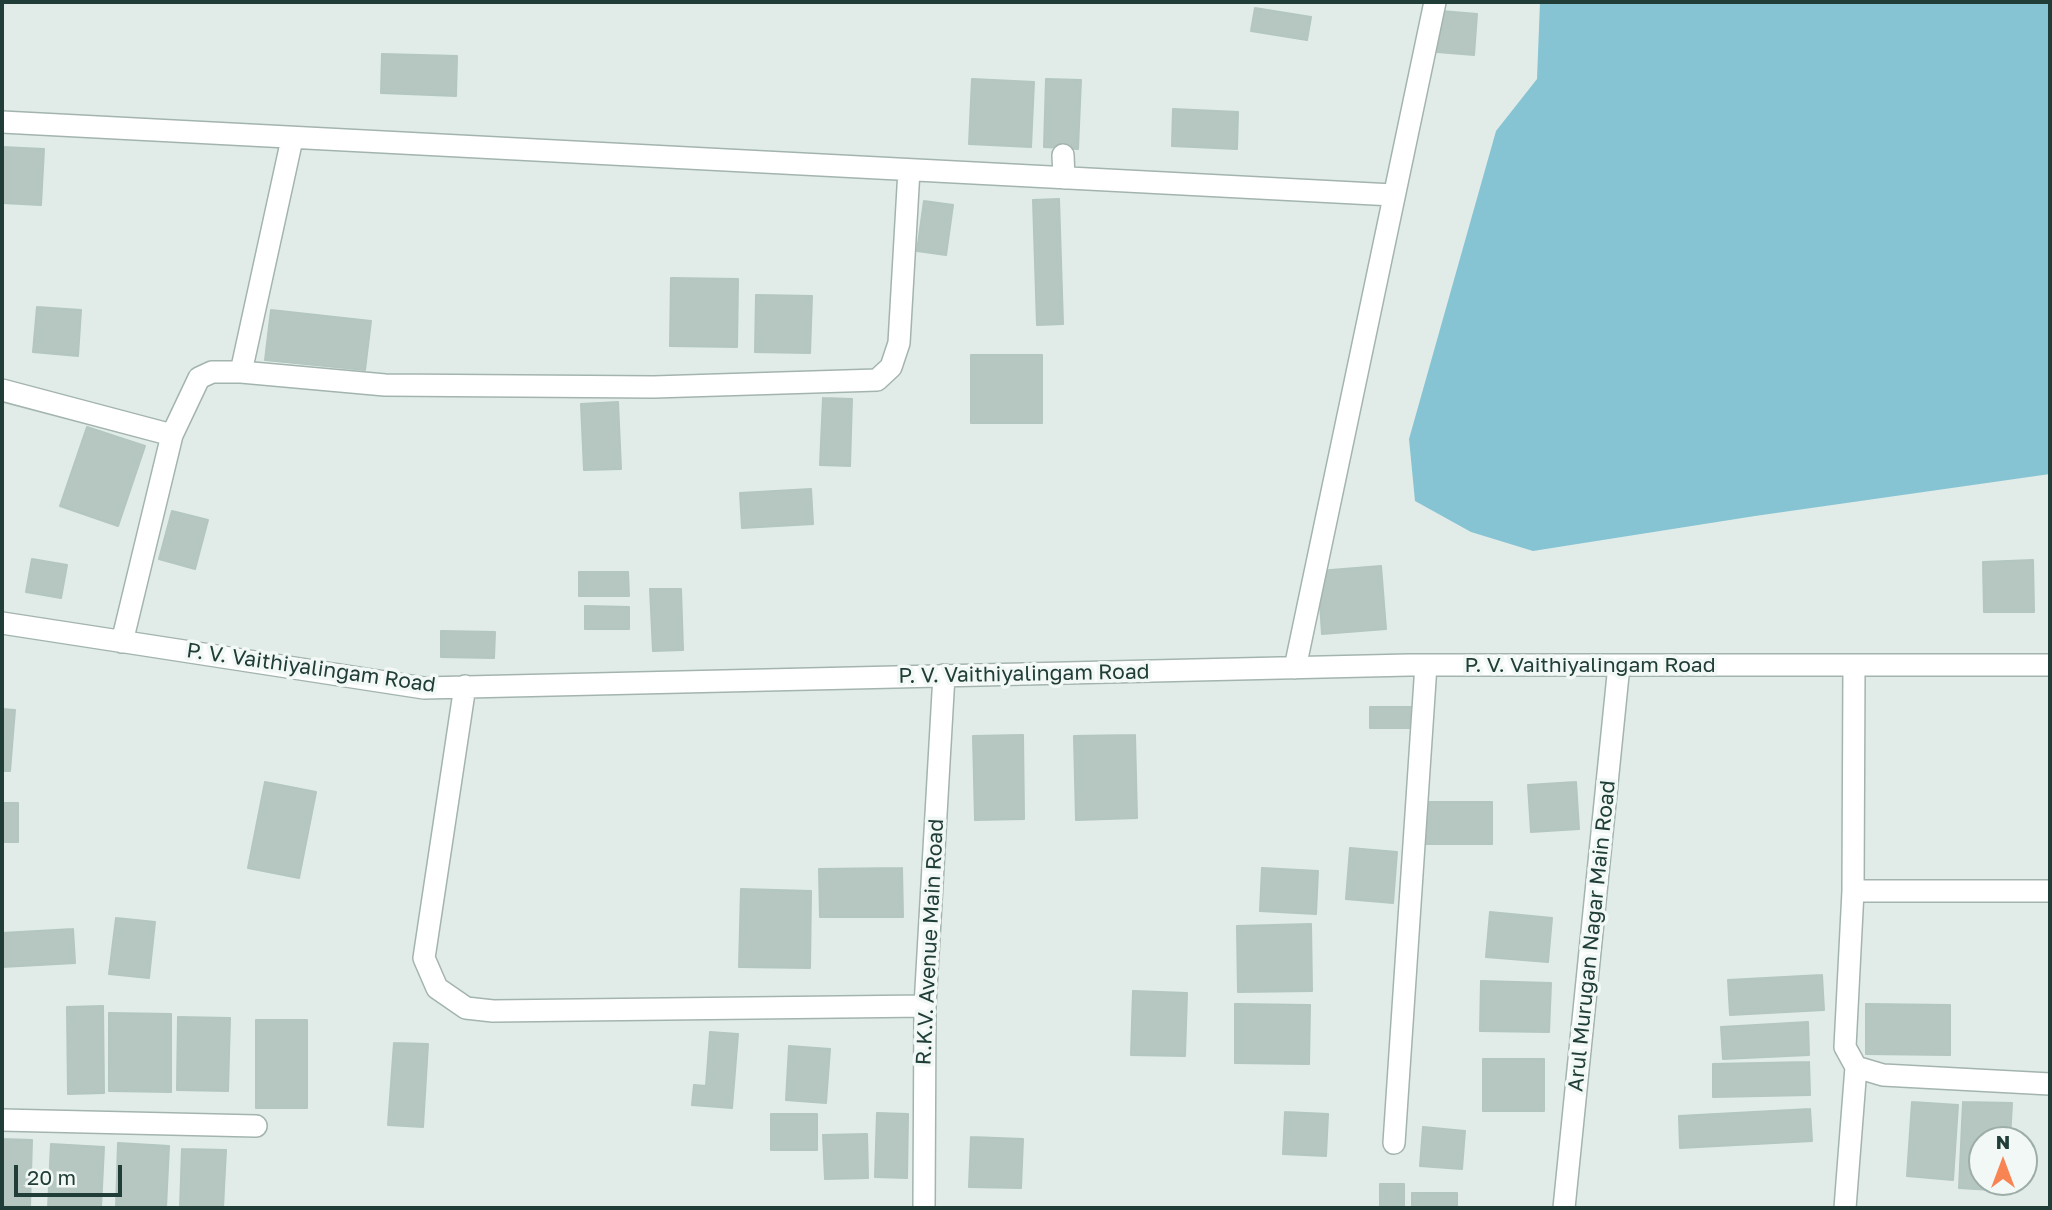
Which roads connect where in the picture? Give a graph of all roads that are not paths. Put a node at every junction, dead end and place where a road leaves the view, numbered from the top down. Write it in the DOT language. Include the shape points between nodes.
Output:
graph roads {
  1 [pos="1435,2"];
  2 [pos="2,122"];
  3 [pos="292,139"];
  4 [pos="1063,155"];
  5 [pos="909,170"];
  6 [pos="1064,178"];
  7 [pos="1393,195"];
  8 [pos="241,372"];
  9 [pos="2,390"];
  10 [pos="172,435"];
  11 [pos="2,623"];
  12 [pos="122,642"];
  13 [pos="1426,665"];
  14 [pos="1619,665"];
  15 [pos="2050,665"];
  16 [pos="1854,666"];
  17 [pos="1294,668"];
  18 [pos="944,676"];
  19 [pos="465,686"];
  20 [pos="1853,891"];
  21 [pos="2050,891"];
  22 [pos="925,1006"];
  23 [pos="1856,1067"];
  24 [pos="2050,1084"];
  25 [pos="2,1120"];
  26 [pos="256,1126"];
  27 [pos="1394,1143"];
  28 [pos="924,1208"];
  29 [pos="1564,1208"];
  30 [pos="1845,1208"];
  1 -- 7 [label="street"];
  2 -- 3 [label="street"];
  3 -- 5 [label="street"];
  3 -- 8 [label="street"];
  4 -- 6 [label="street"];
  5 -- 6 [label="street"];
  5 -- 8 [label="street" via="899,343 891,367 877,380 654,387 385,385"];
  6 -- 7 [label="street"];
  7 -- 17 [label="street"];
  8 -- 10 [label="street" via="212,372 199,378"];
  9 -- 10 [label="street"];
  10 -- 12 [label="street"];
  11 -- 12 [label="street, P. V. Vaithiyalingam Road"];
  12 -- 19 [label="street, P. V. Vaithiyalingam Road" via="424,688"];
  13 -- 14 [label="street, P. V. Vaithiyalingam Road"];
  13 -- 17 [label="street, P. V. Vaithiyalingam Road"];
  13 -- 27 [label="street"];
  14 -- 16 [label="street, P. V. Vaithiyalingam Road"];
  14 -- 29 [label="street, Arul Murugan Nagar Main Road"];
  15 -- 16 [label="street, P. V. Vaithiyalingam Road"];
  16 -- 20 [label="street"];
  17 -- 18 [label="street, P. V. Vaithiyalingam Road"];
  18 -- 19 [label="street, P. V. Vaithiyalingam Road"];
  18 -- 22 [label="street, R.K.V. Avenue Main Road"];
  19 -- 22 [label="street" via="424,958 437,988 447,995 466,1008 493,1011"];
  20 -- 21 [label="street"];
  20 -- 23 [label="street" via="1845,1047"];
  22 -- 28 [label="street, R.K.V. Avenue Main Road"];
  23 -- 24 [label="street" via="1883,1075"];
  23 -- 30 [label="street"];
  25 -- 26 [label="street"];
}
